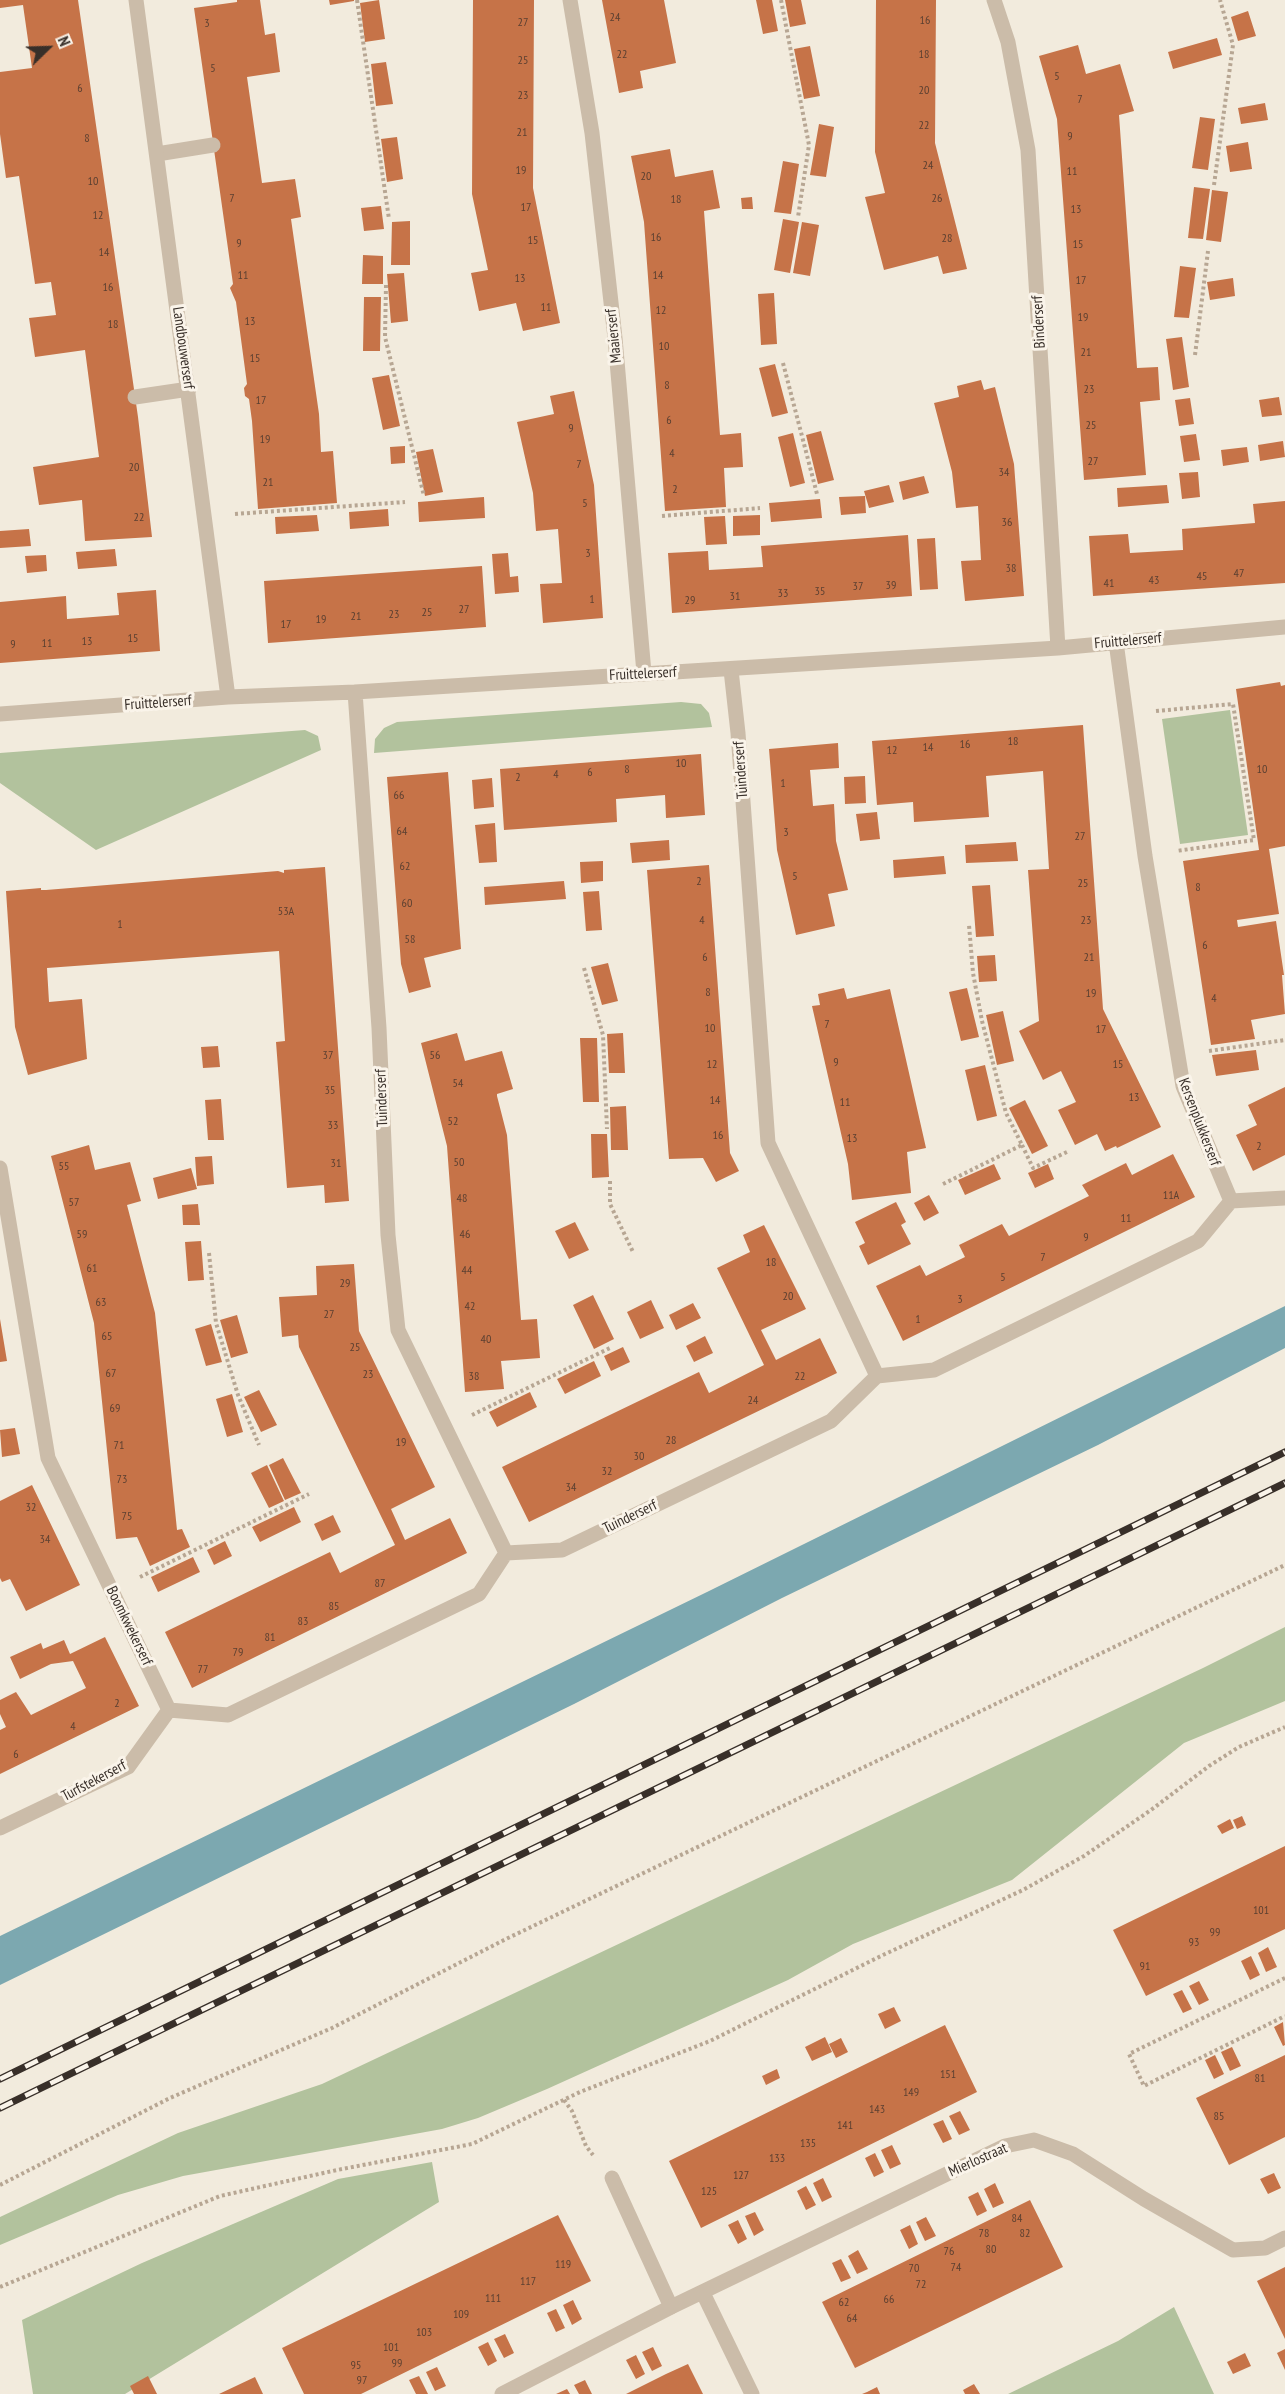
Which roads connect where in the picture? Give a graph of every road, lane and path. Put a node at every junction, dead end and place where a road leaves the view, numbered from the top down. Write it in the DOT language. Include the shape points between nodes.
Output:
graph roads {
  1 [pos="136,0"];
  2 [pos="357,0"];
  3 [pos="570,0"];
  4 [pos="781,0"];
  5 [pos="994,0"];
  6 [pos="1220,0"];
  7 [pos="213,145"];
  8 [pos="157,154"];
  9 [pos="1214,185"];
  10 [pos="798,217"];
  11 [pos="389,219"];
  12 [pos="1208,251"];
  13 [pos="386,285"];
  14 [pos="1195,355"];
  15 [pos="783,363"];
  16 [pos="189,389"];
  17 [pos="135,397"];
  18 [pos="817,494"];
  19 [pos="424,496"];
  20 [pos="405,502"];
  21 [pos="760,508"];
  22 [pos="205,516"];
  23 [pos="630,518"];
  24 [pos="1285,627"];
  25 [pos="1116,642"];
  26 [pos="1058,648"];
  27 [pos="731,670"];
  28 [pos="644,673"];
  29 [pos="356,692"];
  30 [pos="228,697"];
  31 [pos="0,714"];
  32 [pos="1127,714"];
  33 [pos="1146,856"];
  34 [pos="969,925"];
  35 [pos="584,968"];
  36 [pos="1285,1040"];
  37 [pos="1178,1055"];
  38 [pos="607,1129"];
  39 [pos="1022,1145"];
  40 [pos="1070,1151"];
  41 [pos="0,1168"];
  42 [pos="610,1181"];
  43 [pos="943,1184"];
  44 [pos="1285,1198"];
  45 [pos="1231,1201"];
  46 [pos="209,1252"];
  47 [pos="633,1252"];
  48 [pos="612,1347"];
  49 [pos="877,1376"];
  50 [pos="446,1428"];
  51 [pos="259,1445"];
  52 [pos="309,1494"];
  53 [pos="506,1553"];
  54 [pos="1285,1566"];
  55 [pos="112,1590"];
  56 [pos="169,1710"];
  57 [pos="1285,1727"];
  58 [pos="0,1828"];
  59 [pos="1285,1978"];
  60 [pos="1285,2016"];
  61 [pos="564,2100"];
  62 [pos="586,2146"];
  63 [pos="612,2178"];
  64 [pos="0,2185"];
  65 [pos="1285,2238"];
  66 [pos="0,2287"];
  67 [pos="703,2293"];
  68 [pos="671,2307"];
  69 [pos="502,2394"];
  70 [pos="752,2394"];
  1 -- 8 [label="street, Landbouwerserf"];
  2 -- 11 [label="path"];
  3 -- 23 [label="street, Maaierserf" via="593,145"];
  4 -- 10 [label="path" via="809,145"];
  5 -- 26 [label="street, Binderserf" via="1008,42 1028,150"];
  6 -- 9 [label="path" via="1233,45"];
  7 -- 8 [label="street"];
  8 -- 16 [label="street, Landbouwerserf"];
  12 -- 14 [label="path"];
  13 -- 19 [label="path" via="385,338"];
  15 -- 18 [label="path"];
  16 -- 17 [label="street"];
  16 -- 22 [label="street, Landbouwerserf"];
  20 -- 22 [label="path"];
  21 -- 23 [label="path"];
  22 -- 30 [label="street, Landbouwerserf"];
  23 -- 28 [label="street, Maaierserf"];
  24 -- 25 [label="street, Fruittelerserf"];
  25 -- 26 [label="street, Fruittelerserf"];
  25 -- 32 [label="street, Kersenplukkerserf"];
  26 -- 27 [label="street, Fruittelerserf"];
  27 -- 28 [label="street, Fruittelerserf"];
  27 -- 49 [label="street, Tuinderserf" via="768,1143"];
  28 -- 29 [label="street, Fruittelerserf"];
  29 -- 30 [label="street, Fruittelerserf"];
  29 -- 50 [label="street, Tuinderserf" via="379,1028 387,1234 398,1330"];
  30 -- 31 [label="street, Fruittelerserf"];
  32 -- 33 [label="street, Kersenplukkerserf"];
  32 -- 33 [label="path" via="1233,704 1254,840"];
  33 -- 37 [label="street, Kersenplukkerserf"];
  34 -- 39 [label="path" via="982,1021 1006,1113"];
  35 -- 38 [label="path" via="603,1035"];
  36 -- 37 [label="path"];
  37 -- 45 [label="street, Kersenplukkerserf" via="1183,1086"];
  39 -- 40 [label="path" via="1033,1168"];
  39 -- 43 [label="path"];
  41 -- 55 [label="street, Boomkwekerserf" via="48,1458"];
  42 -- 47 [label="path" via="610,1204"];
  44 -- 45 [label="street"];
  45 -- 49 [label="street" via="1198,1240 1188,1246 934,1370"];
  46 -- 51 [label="path" via="216,1323 238,1395"];
  48 -- 50 [label="path"];
  49 -- 53 [label="street, Tuinderserf" via="831,1421 562,1550"];
  50 -- 53 [label="street, Tuinderserf"];
  52 -- 55 [label="path"];
  53 -- 56 [label="street" via="479,1594 228,1715"];
  54 -- 64 [label="path" via="517,1934 332,2028 170,2098"];
  55 -- 56 [label="street, Boomkwekerserf"];
  56 -- 58 [label="street, Turfstekerserf" via="128,1767"];
  57 -- 61 [label="path" via="1239,1747 1084,1856 1023,1890 883,1954 710,2041"];
  59 -- 60 [label="path" via="1129,2054 1144,2086"];
  61 -- 62 [label="path"];
  61 -- 66 [label="path" via="472,2144 220,2196"];
  63 -- 68 [label="street"];
  65 -- 67 [label="street, Mierlostraat" via="1265,2248 1233,2250 1073,2154 1034,2140 1005,2146"];
  67 -- 68 [label="street, Mierlostraat"];
  67 -- 70 [label="street"];
  68 -- 69 [label="street, Mierlostraat"];
}
